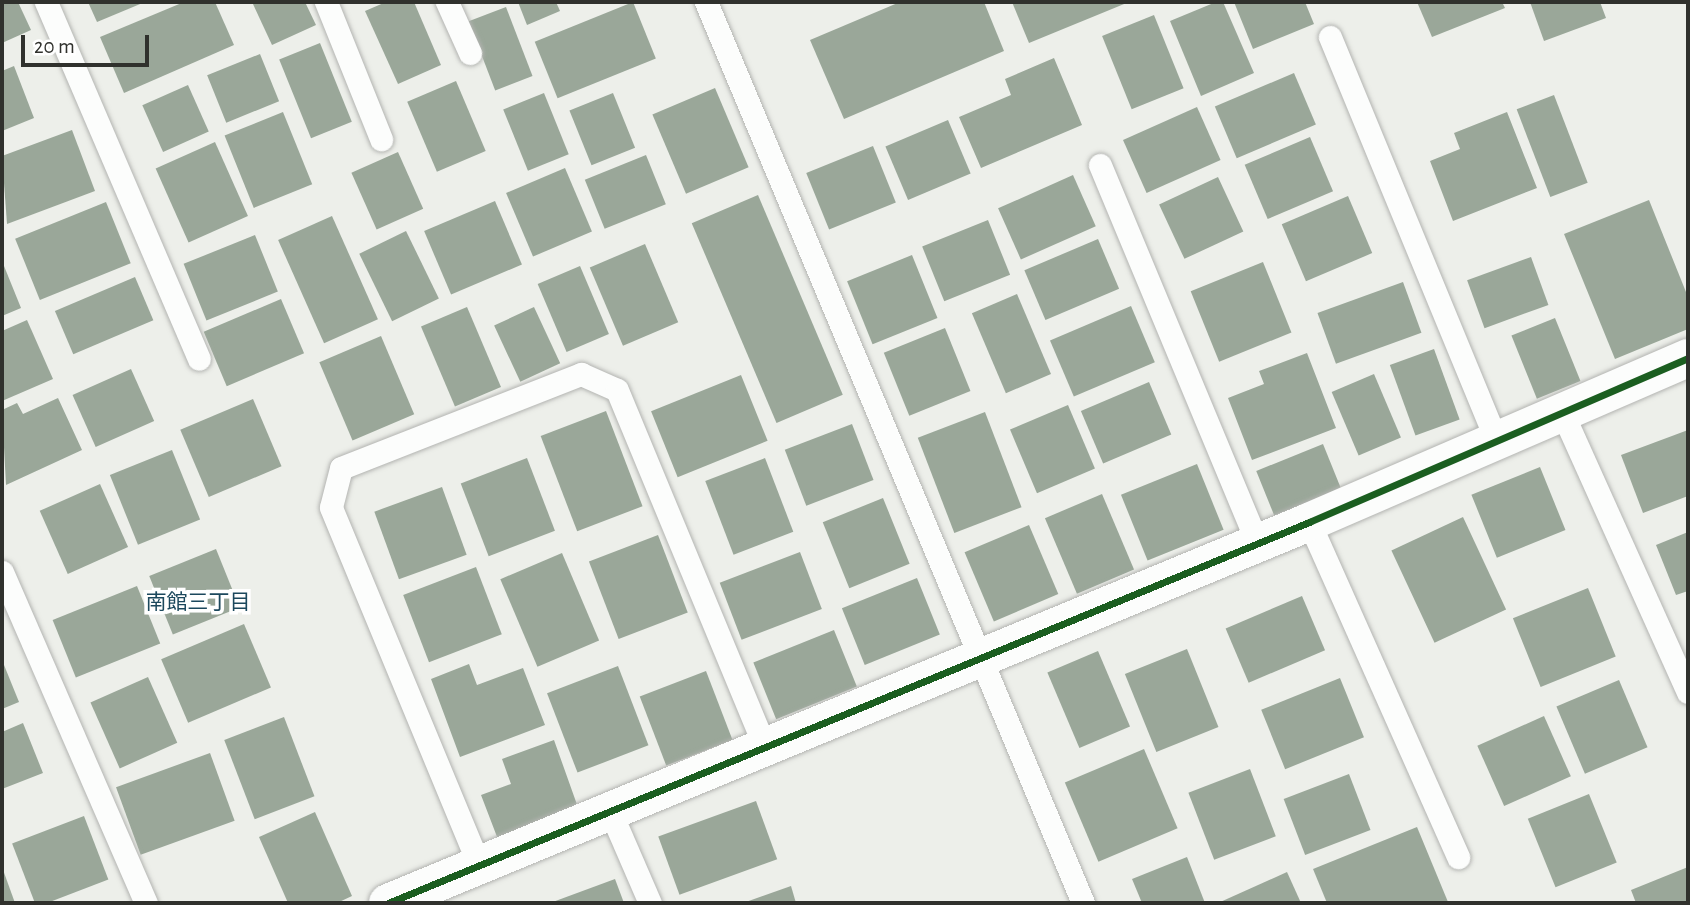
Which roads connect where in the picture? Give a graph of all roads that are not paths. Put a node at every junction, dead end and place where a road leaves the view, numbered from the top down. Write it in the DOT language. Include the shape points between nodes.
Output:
graph roads {
  1 [pos="46,2"];
  2 [pos="326,2"];
  3 [pos="447,2"];
  4 [pos="706,2"];
  5 [pos="1330,37"];
  6 [pos="470,53"];
  7 [pos="381,139"];
  8 [pos="1100,165"];
  9 [pos="1688,358"];
  10 [pos="198,359"];
  11 [pos="1562,412"];
  12 [pos="1496,440"];
  13 [pos="1309,522"];
  14 [pos="1257,542"];
  15 [pos="2,572"];
  16 [pos="979,658"];
  17 [pos="1688,692"];
  18 [pos="765,747"];
  19 [pos="611,813"];
  20 [pos="1458,857"];
  21 [pos="479,865"];
  22 [pos="146,903"];
  23 [pos="388,903"];
  24 [pos="650,903"];
  25 [pos="1083,903"];
  1 -- 10 [label="lane"];
  2 -- 7 [label="lane"];
  3 -- 6 [label="lane"];
  4 -- 16 [label="lane"];
  5 -- 12 [label="lane"];
  8 -- 14 [label="lane"];
  9 -- 11 [label="street"];
  11 -- 12 [label="street"];
  11 -- 17 [label="lane"];
  12 -- 13 [label="street"];
  13 -- 14 [label="street"];
  13 -- 20 [label="lane"];
  14 -- 16 [label="street"];
  15 -- 22 [label="lane"];
  16 -- 18 [label="street"];
  16 -- 25 [label="lane"];
  18 -- 19 [label="street"];
  18 -- 21 [label="lane" via="617,390 580,374 341,468 331,507"];
  19 -- 21 [label="street"];
  19 -- 24 [label="lane"];
  21 -- 23 [label="street"];
}
